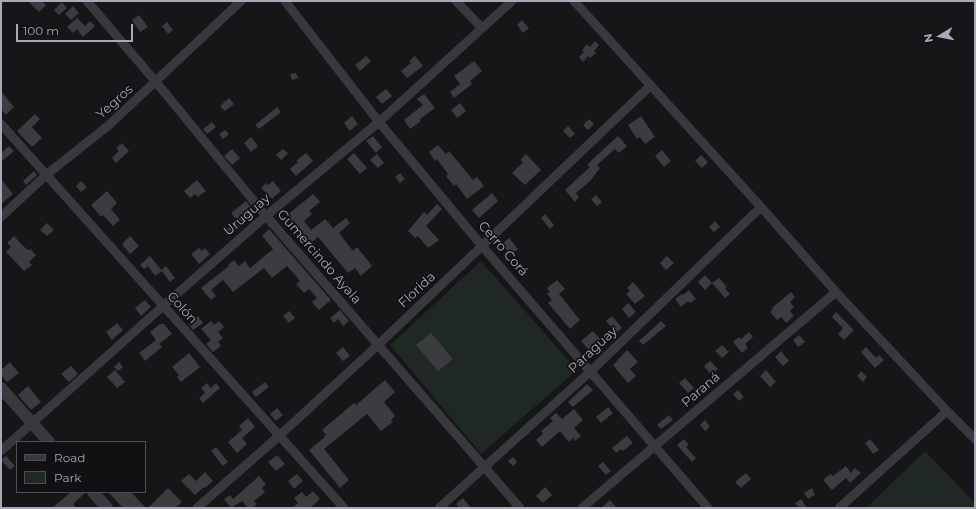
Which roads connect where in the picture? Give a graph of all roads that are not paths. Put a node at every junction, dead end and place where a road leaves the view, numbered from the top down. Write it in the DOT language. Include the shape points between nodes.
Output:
graph roads {
  1 [pos="87,1"];
  2 [pos="242,1"];
  3 [pos="285,1"];
  4 [pos="456,1"];
  5 [pos="512,1"];
  6 [pos="574,1"];
  7 [pos="482,28"];
  8 [pos="156,82"];
  9 [pos="650,86"];
  10 [pos="379,122"];
  11 [pos="1,124"];
  12 [pos="46,175"];
  13 [pos="761,207"];
  14 [pos="266,216"];
  15 [pos="1,217"];
  16 [pos="482,246"];
  17 [pos="836,292"];
  18 [pos="163,306"];
  19 [pos="378,345"];
  20 [pos="591,371"];
  21 [pos="1,388"];
  22 [pos="947,411"];
  23 [pos="32,424"];
  24 [pos="280,436"];
  25 [pos="975,439"];
  26 [pos="48,441"];
  27 [pos="656,446"];
  28 [pos="1,451"];
  29 [pos="484,467"];
  30 [pos="94,493"];
  31 [pos="107,508"];
  32 [pos="198,508"];
  33 [pos="344,508"];
  34 [pos="439,508"];
  35 [pos="520,508"];
  36 [pos="582,508"];
  37 [pos="708,508"];
  38 [pos="839,508"];
  1 -- 8 [label="street, Gumercindo Ayala"];
  2 -- 8 [label="street, Yegros"];
  3 -- 10 [label="street, Cerro Corá"];
  4 -- 7 [label="street"];
  5 -- 7 [label="street, Uruguay"];
  6 -- 9 [label="street"];
  7 -- 10 [label="street, Uruguay"];
  8 -- 12 [label="street, Yegros" via="109,125"];
  8 -- 14 [label="street, Gumercindo Ayala"];
  9 -- 13 [label="street"];
  9 -- 16 [label="street, Florida"];
  10 -- 14 [label="street, Uruguay"];
  10 -- 16 [label="street, Cerro Corá"];
  11 -- 12 [label="street, Colón"];
  12 -- 15 [label="street, Yegros"];
  12 -- 18 [label="street, Colón"];
  13 -- 17 [label="street"];
  13 -- 20 [label="street, Paraguay"];
  14 -- 18 [label="street, Uruguay"];
  14 -- 19 [label="street, Gumercindo Ayala"];
  16 -- 19 [label="street, Florida"];
  16 -- 20 [label="street, Cerro Corá"];
  17 -- 22 [label="street"];
  17 -- 27 [label="street, Paraná"];
  18 -- 23 [label="street, Uruguay"];
  18 -- 24 [label="street, Colón"];
  19 -- 24 [label="street, Florida"];
  19 -- 29 [label="street, Gumercindo Ayala"];
  20 -- 27 [label="street, Cerro Corá"];
  20 -- 29 [label="street, Paraguay"];
  21 -- 23 [label="street"];
  22 -- 25 [label="street"];
  22 -- 38 [label="street"];
  23 -- 26 [label="street"];
  23 -- 28 [label="street, Uruguay"];
  24 -- 32 [label="street, Florida"];
  24 -- 33 [label="street, Colón"];
  27 -- 36 [label="street, Paraná"];
  27 -- 37 [label="street, Cerro Corá"];
  29 -- 34 [label="street, Paraguay"];
  29 -- 35 [label="street, Gumercindo Ayala"];
  30 -- 31 [label="street"];
}
